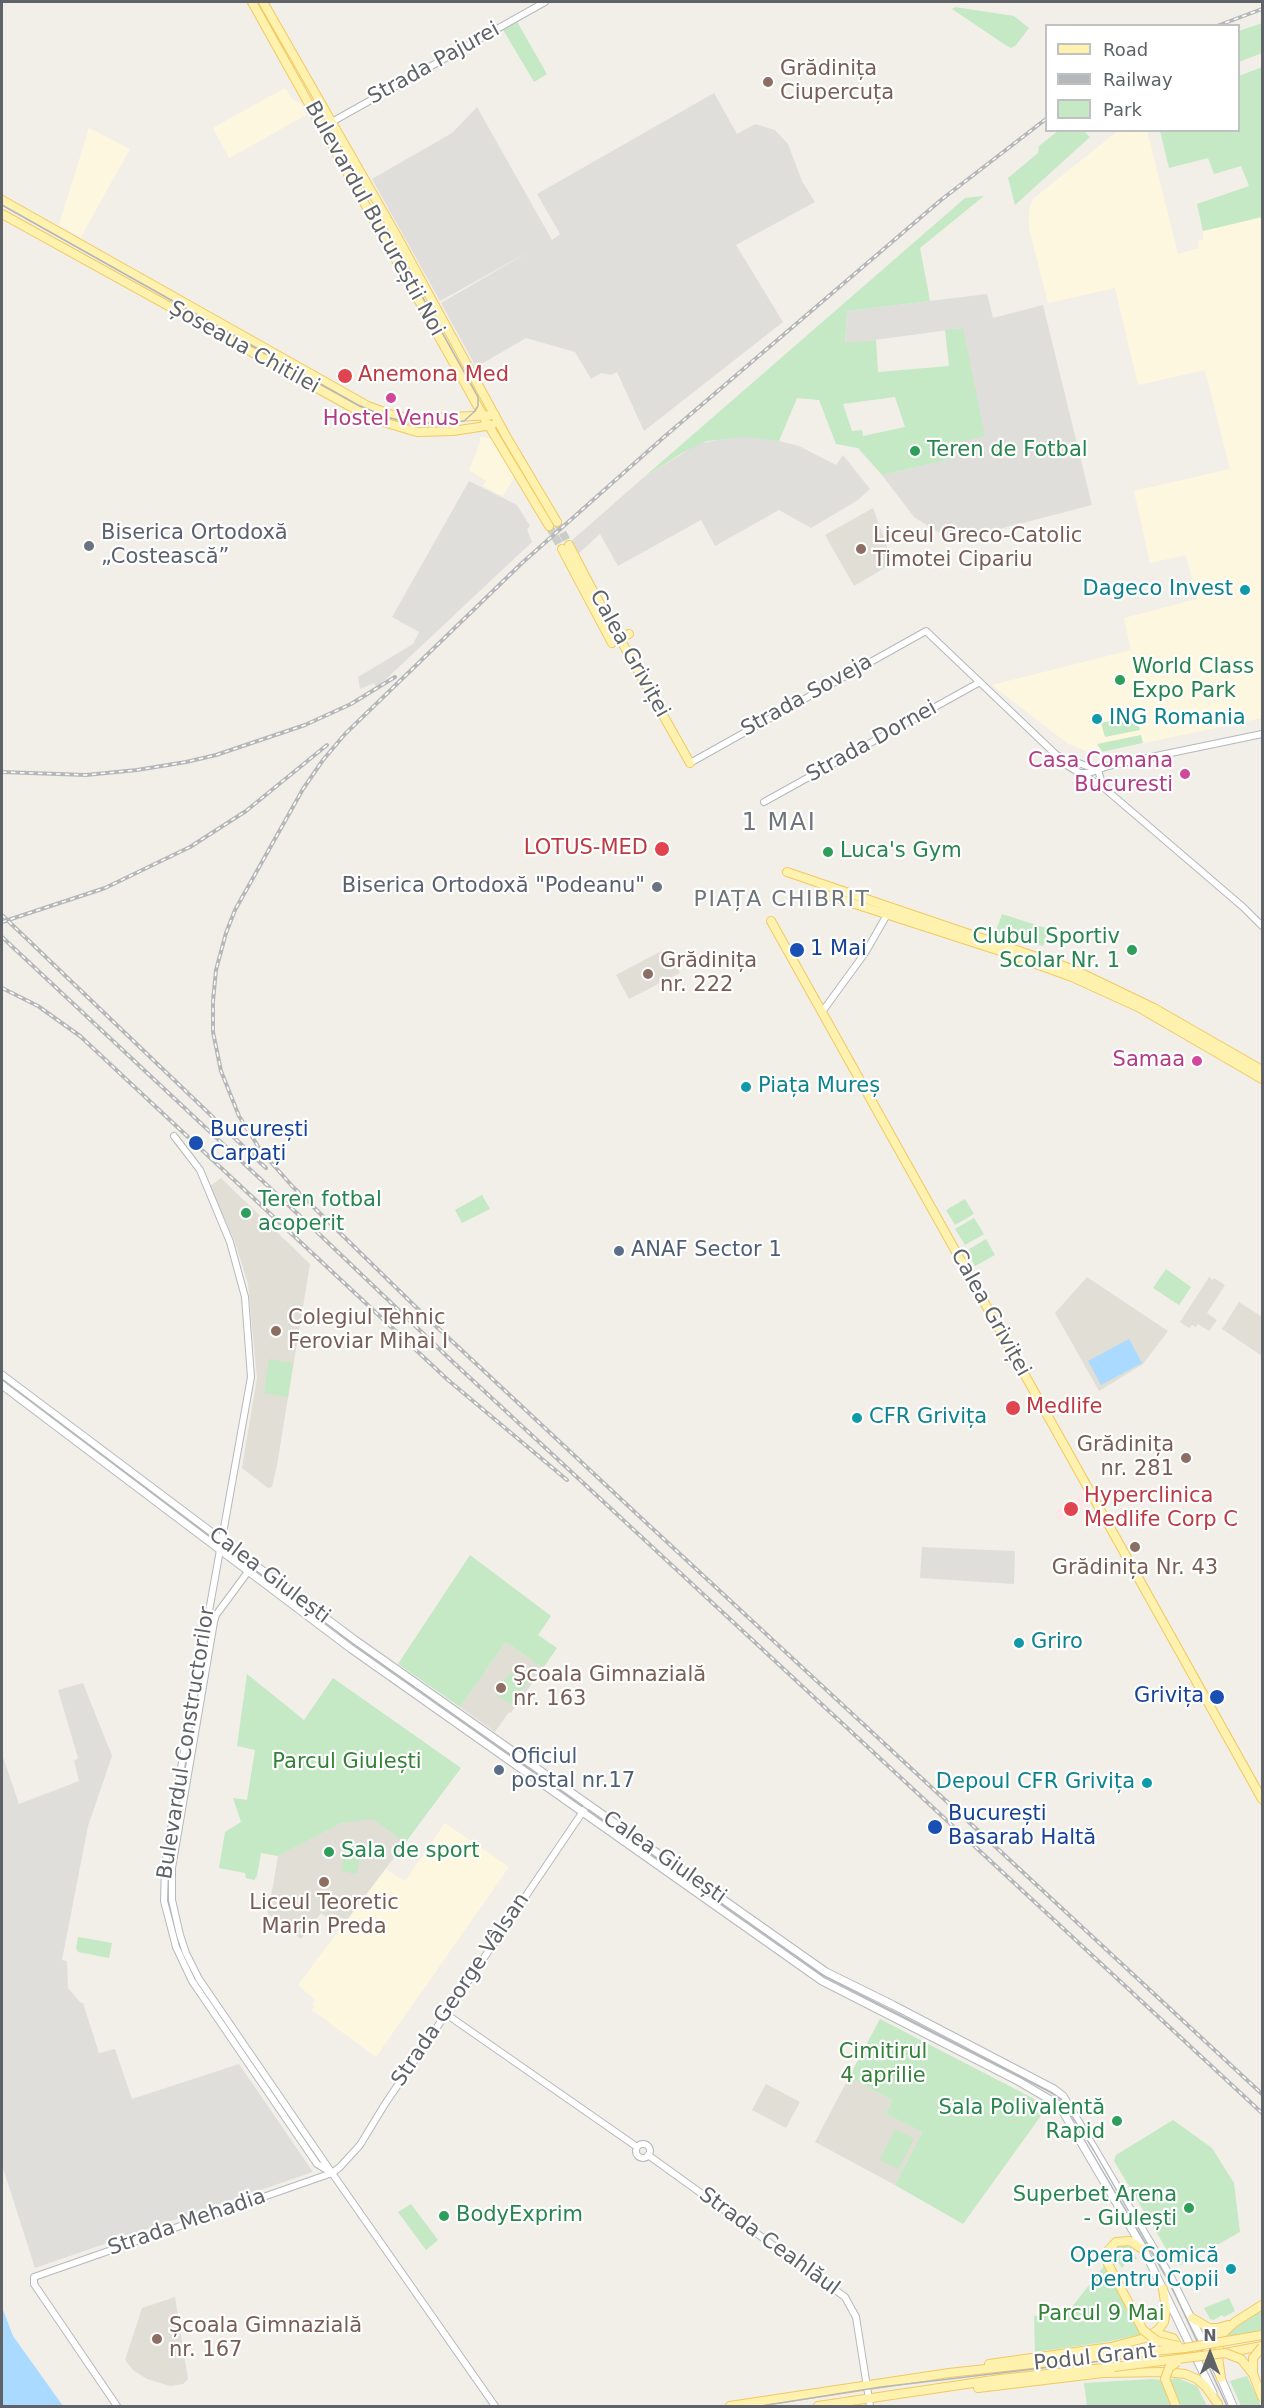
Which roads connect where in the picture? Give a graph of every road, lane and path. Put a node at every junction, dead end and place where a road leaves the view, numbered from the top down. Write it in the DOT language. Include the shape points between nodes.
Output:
graph roads {
  1 [pos="252,2"];
  2 [pos="263,2"];
  3 [pos="545,2"];
  4 [pos="284,39"];
  5 [pos="275,43"];
  6 [pos="332,122"];
  7 [pos="323,128"];
  8 [pos="2,200"];
  9 [pos="2,214"];
  10 [pos="483,415"];
  11 [pos="496,418"];
  12 [pos="489,427"];
  13 [pos="607,634"];
  14 [pos="629,634"];
  15 [pos="620,639"];
  16 [pos="612,644"];
  17 [pos="980,682"];
  18 [pos="1263,734"];
  19 [pos="1057,756"];
  20 [pos="690,763"];
  21 [pos="1098,770"];
  22 [pos="1080,773"];
  23 [pos="1094,782"];
  24 [pos="1103,787"];
  25 [pos="764,802"];
  26 [pos="787,872"];
  27 [pos="821,893"];
  28 [pos="892,906"];
  29 [pos="887,914"];
  30 [pos="771,921"];
  31 [pos="1263,926"];
  32 [pos="822,1012"];
  33 [pos="1263,1070"];
  34 [pos="1263,1078"];
  35 [pos="174,1136"];
  36 [pos="2,1375"];
  37 [pos="2,1385"];
  38 [pos="222,1540"];
  39 [pos="220,1550"];
  40 [pos="253,1564"];
  41 [pos="248,1572"];
  42 [pos="208,1614"];
  43 [pos="216,1615"];
  44 [pos="185,1763"];
  45 [pos="1263,1799"];
  46 [pos="588,1804"];
  47 [pos="582,1812"];
  48 [pos="446,2014"];
  49 [pos="332,2174"];
  50 [pos="1144,2250"];
  51 [pos="1163,2289"];
  52 [pos="1263,2306"];
  53 [pos="1192,2318"];
  54 [pos="1235,2322"];
  55 [pos="1155,2333"];
  56 [pos="1263,2335"];
  57 [pos="1263,2347"];
  58 [pos="1185,2348"];
  59 [pos="1225,2353"];
  60 [pos="1189,2358"];
  61 [pos="949,2373"];
  62 [pos="1172,2373"];
  63 [pos="1253,2374"];
  64 [pos="1221,2378"];
  65 [pos="867,2384"];
  66 [pos="953,2387"];
  67 [pos="1263,2397"];
  68 [pos="870,2403"];
  69 [pos="1219,2405"];
  70 [pos="117,2406"];
  71 [pos="495,2406"];
  72 [pos="730,2406"];
  73 [pos="818,2406"];
  74 [pos="1176,2406"];
  75 [pos="1233,2406"];
  1 -- 5 [label="main road, Bulevardul Bucureștii Noi"];
  2 -- 4 [label="main road, Bulevardul Bucureștii Noi"];
  3 -- 6 [label="street, Strada Pajurei"];
  4 -- 5 [label="main road"];
  4 -- 6 [label="main road, Bulevardul Bucureștii Noi"];
  5 -- 7 [label="main road, Bulevardul Bucureștii Noi"];
  6 -- 7 [label="street, Strada Pajurei"];
  6 -- 11 [label="main road, Bulevardul Bucureștii Noi"];
  7 -- 10 [label="main road, Bulevardul Bucureștii Noi"];
  8 -- 10 [label="main road, Șoseaua Chitilei" via="368,406 412,419"];
  9 -- 12 [label="main road, Șoseaua Chitilei" via="373,419 417,432"];
  10 -- 11 [label="main road, Șoseaua Chitilei"];
  10 -- 12 [label="main road, Bulevardul Bucureștii Noi"];
  11 -- 12 [label="main road, Șoseaua Chitilei"];
  11 -- 12 [label="main road" via="553,524"];
  13 -- 15 [label="main road"];
  13 -- 15 [label="main road, Calea Griviței" via="566,547"];
  13 -- 16 [label="main road, Calea Griviței"];
  14 -- 15 [label="main road"];
  15 -- 20 [label="main road, Calea Griviței"];
  17 -- 19 [label="street"];
  17 -- 20 [label="street, Strada Soveja" via="924,631"];
  17 -- 25 [label="street, Strada Dornei"];
  18 -- 21 [label="street"];
  19 -- 21 [label="street"];
  19 -- 22 [label="street"];
  21 -- 22 [label="street"];
  21 -- 23 [label="street"];
  21 -- 24 [label="street"];
  22 -- 23 [label="street"];
  23 -- 24 [label="street"];
  24 -- 31 [label="street"];
  26 -- 28 [label="main road"];
  27 -- 29 [label="main road"];
  28 -- 29 [label="street"];
  28 -- 33 [label="main road" via="1105,983"];
  29 -- 32 [label="street" via="865,953"];
  29 -- 34 [label="main road" via="1099,988"];
  30 -- 32 [label="main road, Calea Griviței"];
  32 -- 45 [label="main road, Calea Griviței"];
  35 -- 38 [label="street, Bulevardul Constructorilor" via="204,1178 230,1242 245,1297 250,1385"];
  36 -- 38 [label="main road, Calea Giulești"];
  37 -- 39 [label="main road, Calea Giulești"];
  38 -- 39 [label="street, Bulevardul Constructorilor"];
  38 -- 40 [label="main road, Calea Giulești"];
  39 -- 41 [label="main road, Calea Giulești"];
  39 -- 42 [label="street, Bulevardul Constructorilor"];
  40 -- 41 [label="street, Bulevardul Constructorilor"];
  40 -- 46 [label="main road, Calea Giulești"];
  41 -- 43 [label="street, Bulevardul Constructorilor"];
  41 -- 47 [label="main road, Calea Giulești"];
  42 -- 43 [label="street"];
  42 -- 44 [label="street, Bulevardul Constructorilor"];
  43 -- 44 [label="street, Bulevardul Constructorilor"];
  44 -- 49 [label="street, Bulevardul Constructorilor" via="164,1875 164,1901 179,1956 317,2164"];
  46 -- 47 [label="street, Strada George Vâlsan"];
  46 -- 53 [label="main road, Calea Giulești" via="826,1972 1063,2096 1130,2205"];
  47 -- 48 [label="street, Strada George Vâlsan"];
  47 -- 50 [label="main road, Calea Giulești" via="822,1981 1059,2104"];
  48 -- 49 [label="street, Strada George Vâlsan" via="353,2154"];
  48 -- 65 [label="street, Strada Ceahlăul" via="638,2147 636,2153 640,2157 648,2155 845,2297 856,2317"];
  49 -- 70 [label="street, Strada Mehadia" via="34,2277 34,2284"];
  49 -- 71 [label="street, Bulevardul Constructorilor"];
  50 -- 51 [label="main road, Calea Giulești"];
  50 -- 58 [label="main road, bridge" via="1127,2240 1116,2242 1106,2257 1146,2333 1157,2341"];
  51 -- 55 [label="main road" via="1166,2316"];
  51 -- 69 [label="main road, Calea Giulești"];
  52 -- 54 [label="main road"];
  53 -- 54 [label="main road" via="1212,2328"];
  53 -- 64 [label="main road, Calea Giulești"];
  54 -- 64 [label="main road" via="1219,2341"];
  55 -- 61 [label="main road" via="1118,2346 962,2367"];
  55 -- 62 [label="main road" via="1173,2338 1180,2348 1180,2361"];
  56 -- 58 [label="main road, Podul Grant, bridge"];
  57 -- 59 [label="main road, Podul Grant, bridge"];
  57 -- 63 [label="main road, bridge" via="1253,2358"];
  58 -- 61 [label="main road, Podul Grant, bridge"];
  59 -- 60 [label="main road, Podul Grant, bridge"];
  59 -- 63 [label="main road, bridge" via="1241,2359"];
  60 -- 66 [label="main road, Podul Grant, bridge"];
  60 -- 74 [label="main road, bridge" via="1173,2364 1165,2375"];
  61 -- 65 [label="main road"];
  62 -- 66 [label="main road" via="1116,2372"];
  62 -- 69 [label="main road" via="1197,2379"];
  63 -- 67 [label="main road"];
  64 -- 75 [label="main road, Calea Giulești"];
  65 -- 68 [label="street, Strada Ceahlăul"];
  65 -- 72 [label="main road"];
  66 -- 68 [label="main road"];
  68 -- 73 [label="main road"];
}
